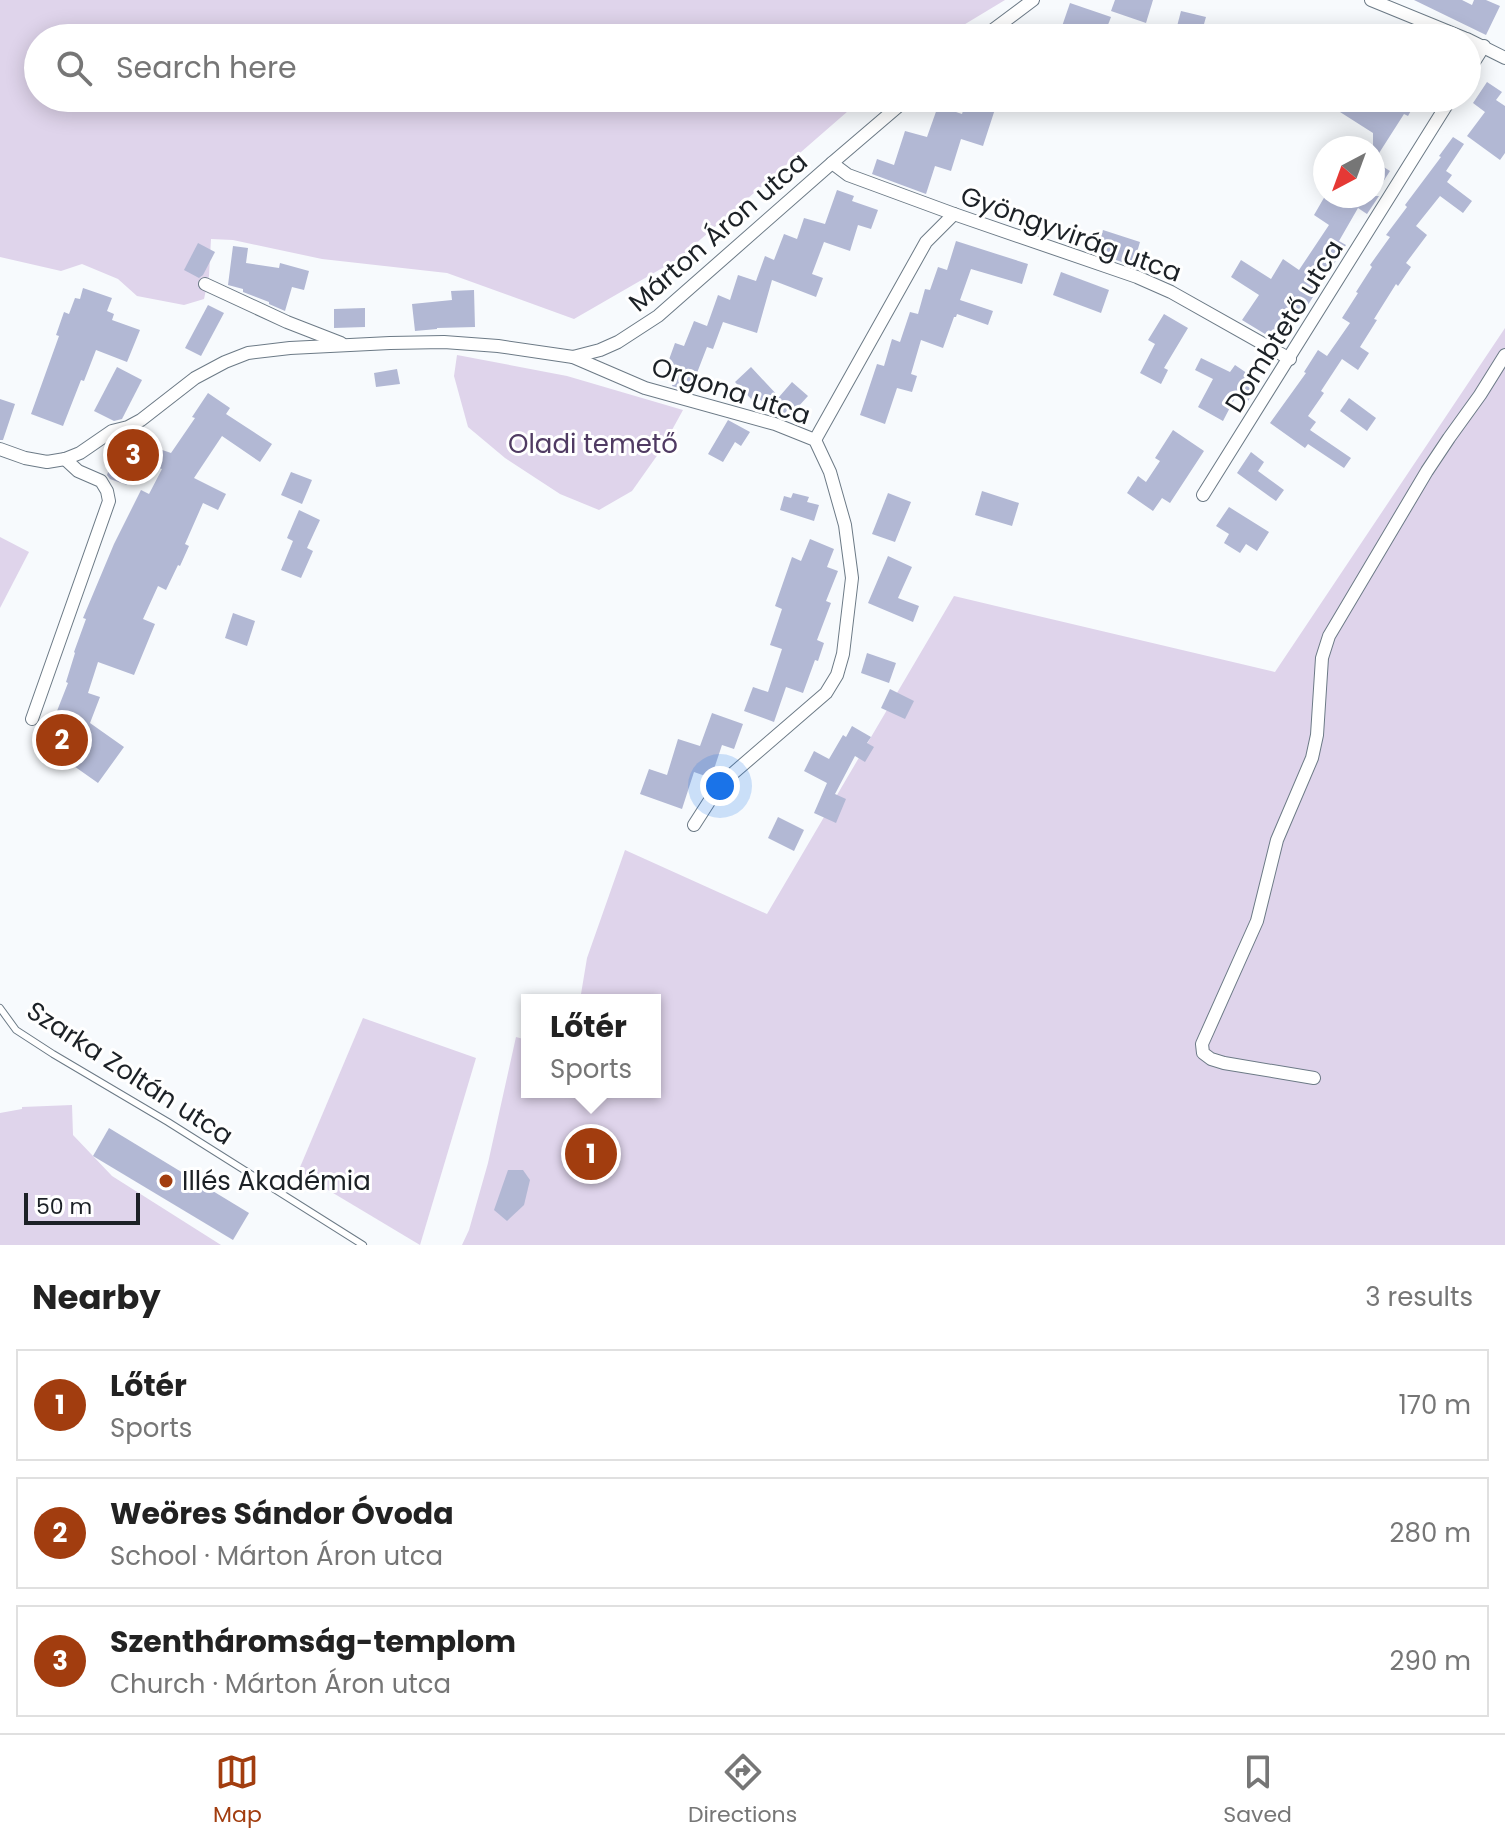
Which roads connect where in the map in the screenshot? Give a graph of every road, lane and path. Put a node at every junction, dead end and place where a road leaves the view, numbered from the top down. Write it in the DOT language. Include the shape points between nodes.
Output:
graph roads {
  1 [pos="1033,0"];
  2 [pos="1371,0"];
  3 [pos="1001,24"];
  4 [pos="1431,24"];
  5 [pos="1481,45"];
  6 [pos="1484,46"];
  7 [pos="1481,51"];
  8 [pos="1505,58"];
  9 [pos="892,112"];
  10 [pos="1442,112"];
  11 [pos="832,163"];
  12 [pos="954,214"];
  13 [pos="205,284"];
  14 [pos="346,345"];
  15 [pos="1505,355"];
  16 [pos="573,357"];
  17 [pos="1290,359"];
  18 [pos="815,440"];
  19 [pos="0,449"];
  20 [pos="65,459"];
  21 [pos="1203,495"];
  22 [pos="32,719"];
  23 [pos="694,825"];
  24 [pos="0,1008"];
  25 [pos="1314,1078"];
  26 [pos="363,1245"];
  1 -- 3 [label="street"];
  2 -- 4 [label="street"];
  5 -- 6 [label="street"];
  6 -- 7 [label="street"];
  6 -- 8 [label="street"];
  9 -- 11 [label="street, Márton Áron utca"];
  10 -- 17 [label="street, Dombtető utca"];
  11 -- 12 [label="street, Gyöngyvirág utca" via="848,175"];
  11 -- 16 [label="street, Márton Áron utca" via="658,316 618,342"];
  12 -- 17 [label="street, Gyöngyvirág utca" via="1137,277"];
  12 -- 18 [label="street" via="926,242"];
  13 -- 14 [label="street, Márton Áron utca"];
  14 -- 16 [label="street, Márton Áron utca" via="444,342"];
  14 -- 20 [label="street, Márton Áron utca" via="262,351 225,362 141,420"];
  15 -- 25 [label="street" via="1427,471 1329,636 1312,758 1277,840 1257,921 1202,1044 1203,1053 1224,1063"];
  16 -- 18 [label="street, Orgona utca" via="645,388"];
  17 -- 21 [label="street, Dombtető utca"];
  18 -- 23 [label="street, Orgona utca" via="845,525 852,578 837,675 826,693 731,775"];
  19 -- 20 [label="street" via="47,462"];
  20 -- 22 [label="street" via="101,481 109,501"];
  24 -- 26 [label="lane, Szarka Zoltán utca" via="16,1030"];
}
